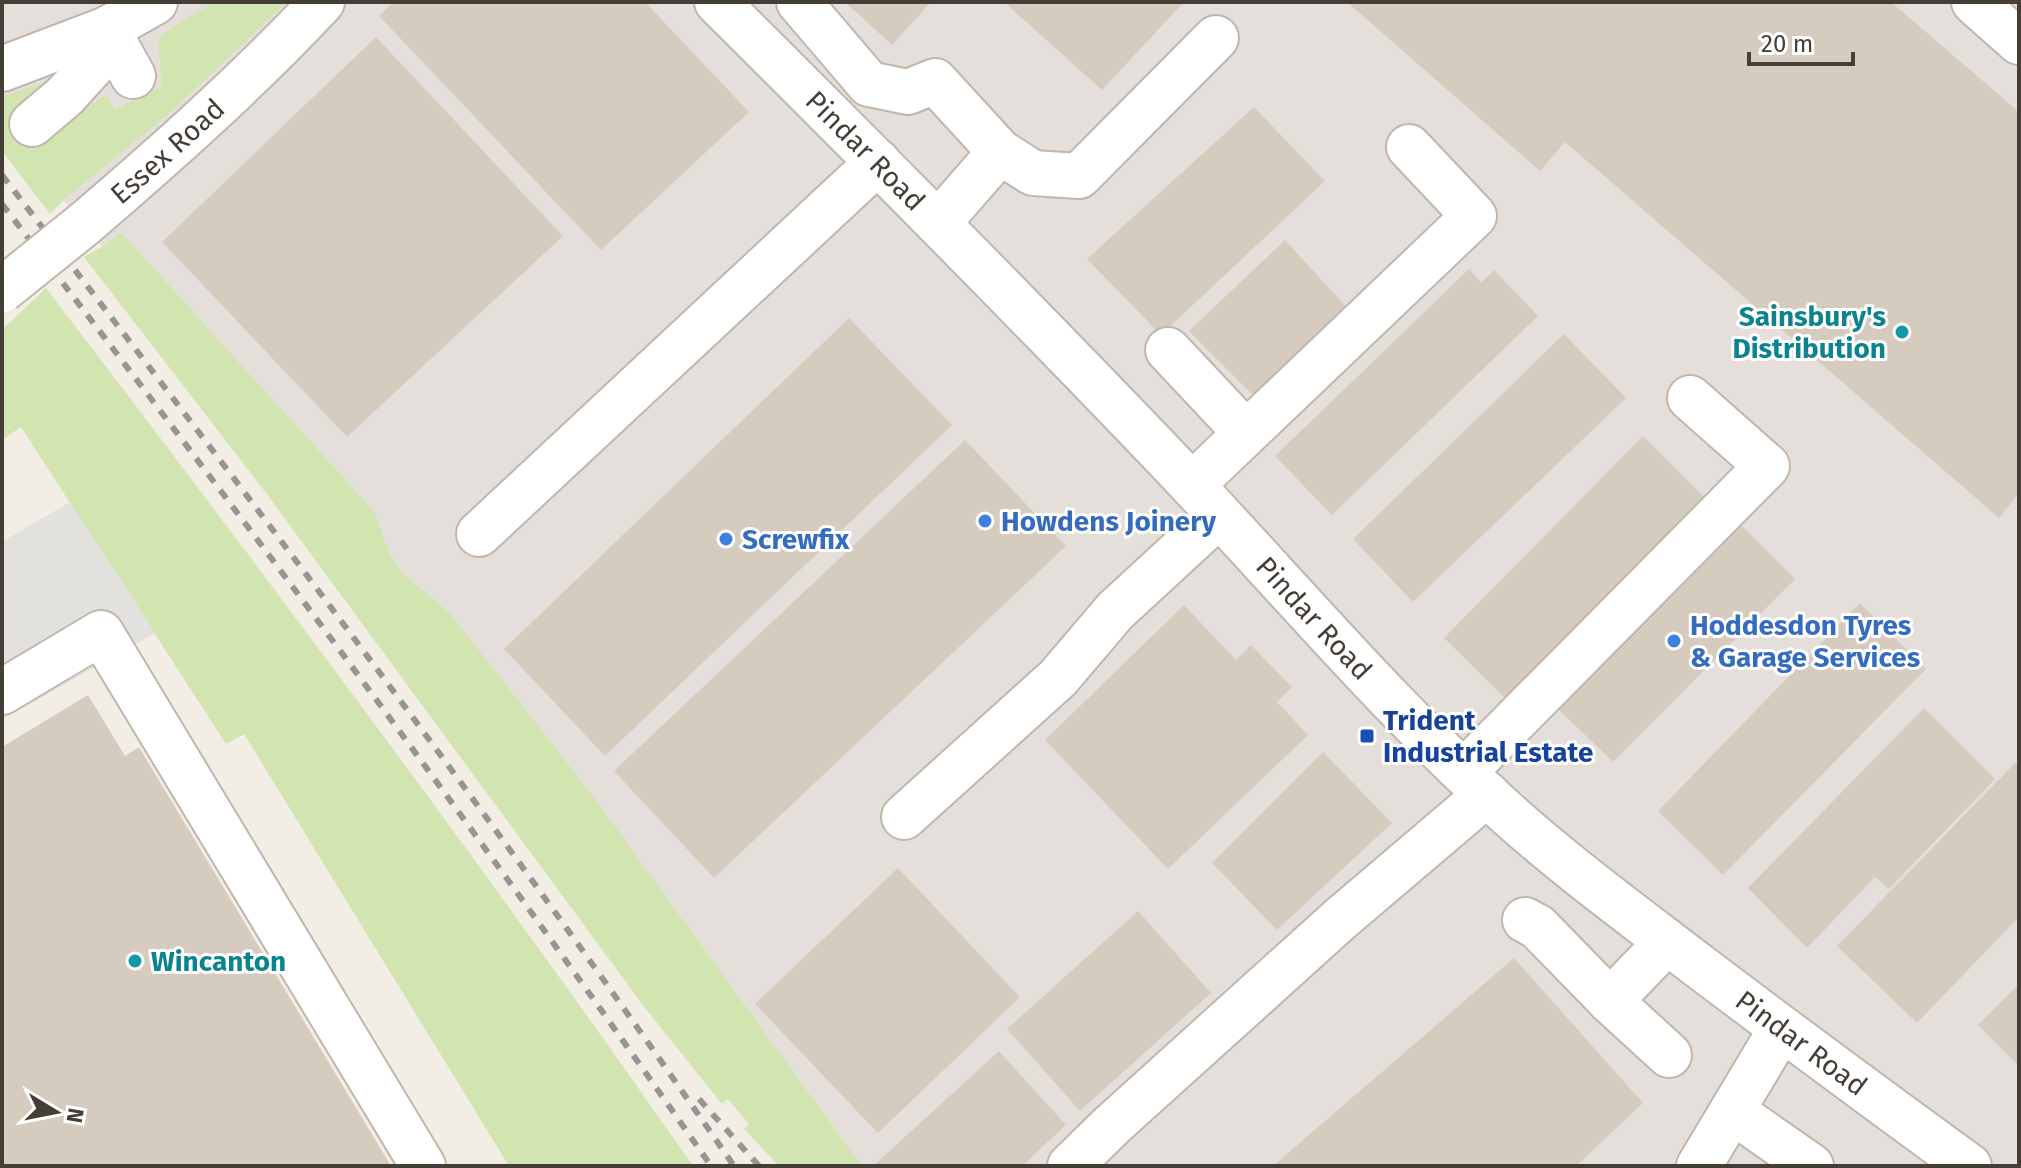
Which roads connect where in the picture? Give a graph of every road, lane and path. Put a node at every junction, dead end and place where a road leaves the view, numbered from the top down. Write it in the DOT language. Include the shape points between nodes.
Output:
graph roads {
  1 [pos="155,2"];
  2 [pos="322,2"];
  3 [pos="717,2"];
  4 [pos="799,2"];
  5 [pos="1974,2"];
  6 [pos="1216,38"];
  7 [pos="2019,42"];
  8 [pos="118,49"];
  9 [pos="2,69"];
  10 [pos="32,124"];
  11 [pos="1409,147"];
  12 [pos="1000,152"];
  13 [pos="878,162"];
  14 [pos="938,223"];
  15 [pos="2,290"];
  16 [pos="1168,350"];
  17 [pos="1690,398"];
  18 [pos="1246,433"];
  19 [pos="1205,501"];
  20 [pos="479,534"];
  21 [pos="2,692"];
  22 [pos="1476,783"];
  23 [pos="904,817"];
  24 [pos="1525,920"];
  25 [pos="1667,942"];
  26 [pos="1610,1001"];
  27 [pos="1781,1029"];
  28 [pos="1669,1055"];
  29 [pos="1732,1111"];
  30 [pos="423,1166"];
  31 [pos="1070,1166"];
  32 [pos="1699,1166"];
  33 [pos="1811,1166"];
  34 [pos="1969,1166"];
  1 -- 8 [label="street"];
  2 -- 15 [label="street, Essex Road, bridge" via="219,106"];
  3 -- 13 [label="street, Pindar Road"];
  4 -- 12 [label="street" via="869,84 908,92 935,81"];
  5 -- 7 [label="street"];
  6 -- 12 [label="street" via="1079,176 1033,173"];
  8 -- 9 [label="street"];
  8 -- 10 [label="street"];
  11 -- 18 [label="street" via="1474,216"];
  12 -- 14 [label="street"];
  13 -- 14 [label="street, Pindar Road"];
  13 -- 20 [label="street"];
  14 -- 19 [label="street, Pindar Road"];
  16 -- 18 [label="street"];
  17 -- 22 [label="street" via="1767,466"];
  18 -- 19 [label="street"];
  19 -- 22 [label="street, Pindar Road" via="1351,659"];
  19 -- 23 [label="street" via="1058,678"];
  21 -- 30 [label="street" via="101,633"];
  22 -- 25 [label="street, Pindar Road"];
  22 -- 31 [label="street" via="1339,920"];
  24 -- 26 [label="street"];
  25 -- 26 [label="street"];
  25 -- 27 [label="street, Pindar Road"];
  26 -- 28 [label="street"];
  27 -- 29 [label="street"];
  27 -- 34 [label="street, Pindar Road"];
  29 -- 32 [label="street"];
  29 -- 33 [label="street"];
}
